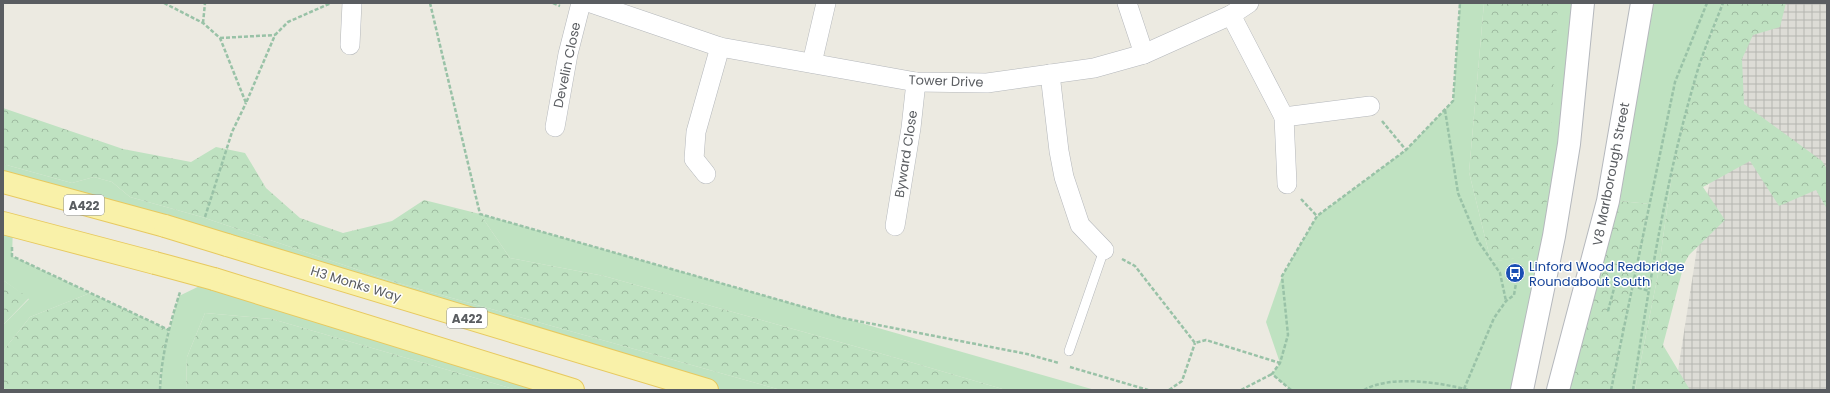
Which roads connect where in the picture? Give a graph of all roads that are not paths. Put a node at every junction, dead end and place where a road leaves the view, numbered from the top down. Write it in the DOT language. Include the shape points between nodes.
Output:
graph roads {
  1 [pos="352,3"];
  2 [pos="581,3"];
  3 [pos="591,3"];
  4 [pos="826,3"];
  5 [pos="1127,3"];
  6 [pos="1249,3"];
  7 [pos="1583,3"];
  8 [pos="1642,3"];
  9 [pos="1231,15"];
  10 [pos="350,45"];
  11 [pos="720,47"];
  12 [pos="1144,54"];
  13 [pos="812,63"];
  14 [pos="1050,74"];
  15 [pos="916,82"];
  16 [pos="1370,106"];
  17 [pos="1284,117"];
  18 [pos="555,128"];
  19 [pos="706,174"];
  20 [pos="3,182"];
  21 [pos="1287,184"];
  22 [pos="8,224"];
  23 [pos="895,226"];
  24 [pos="1104,250"];
  25 [pos="1069,350"];
  26 [pos="1524,384"];
  27 [pos="572,390"];
  28 [pos="708,390"];
  29 [pos="1558,390"];
  1 -- 10 [label="street"];
  2 -- 18 [label="street, Develin Close" via="568,54"];
  3 -- 11 [label="street, Tower Drive"];
  4 -- 13 [label="street"];
  5 -- 12 [label="street"];
  6 -- 9 [label="street, Tower Drive"];
  7 -- 26 [label="main road" via="1569,144 1554,236"];
  8 -- 29 [label="main road, V8 Marlborough Street" via="1608,201"];
  9 -- 12 [label="street, Tower Drive"];
  9 -- 17 [label="street"];
  11 -- 13 [label="street, Tower Drive"];
  11 -- 19 [label="street" via="696,132 694,158"];
  12 -- 14 [label="street, Tower Drive" via="1094,68"];
  13 -- 15 [label="street, Tower Drive"];
  14 -- 15 [label="street, Tower Drive" via="987,83"];
  14 -- 24 [label="street" via="1064,177 1080,225"];
  15 -- 23 [label="street, Byward Close"];
  16 -- 17 [label="street"];
  17 -- 21 [label="street"];
  20 -- 28 [label="main road, H3 Monks Way / A422, bridge" via="165,226"];
  22 -- 27 [label="main road, bridge" via="214,279"];
  24 -- 25 [label="lane"];
}
